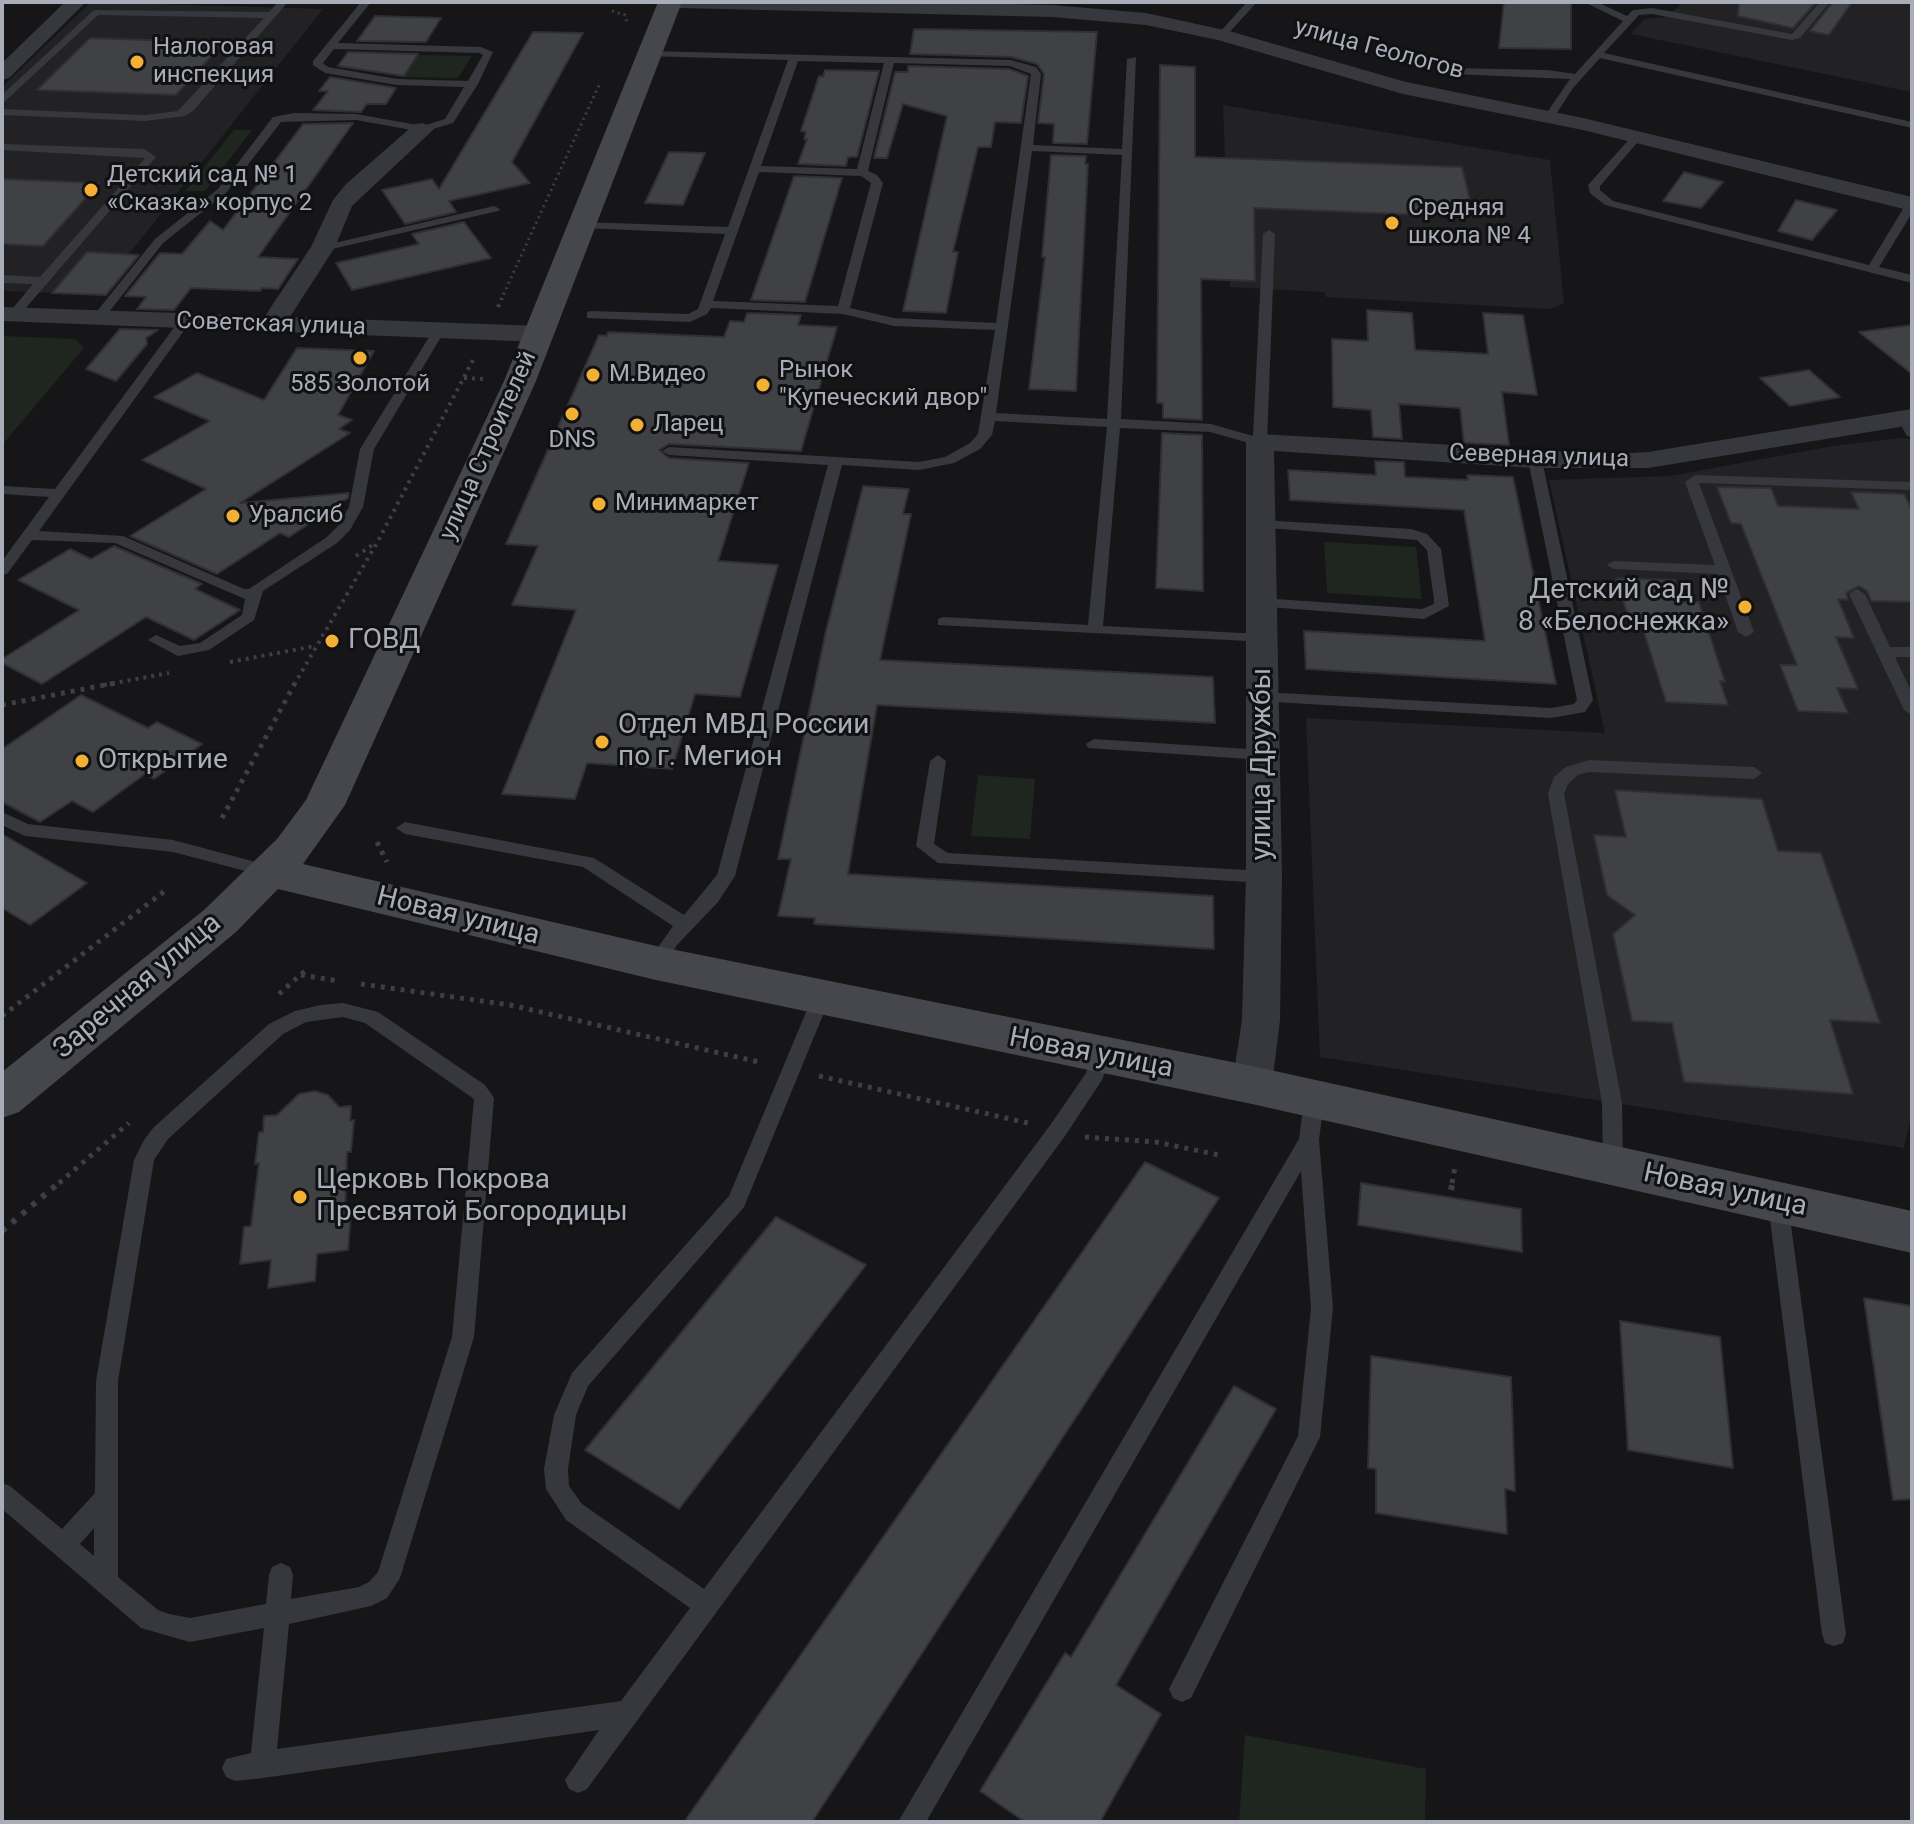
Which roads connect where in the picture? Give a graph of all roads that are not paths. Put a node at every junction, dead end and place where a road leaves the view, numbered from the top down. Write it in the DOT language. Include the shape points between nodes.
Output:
graph roads {
  1 [pos="76,2"];
  2 [pos="283,2"];
  3 [pos="366,2"];
  4 [pos="670,2"];
  5 [pos="680,2"];
  6 [pos="1252,2"];
  7 [pos="1589,2"];
  8 [pos="1825,2"];
  9 [pos="271,15"];
  10 [pos="1629,20"];
  11 [pos="1222,35"];
  12 [pos="331,46"];
  13 [pos="649,54"];
  14 [pos="1599,55"];
  15 [pos="794,58"];
  16 [pos="1132,59"];
  17 [pos="890,60"];
  18 [pos="1452,71"];
  19 [pos="2,74"];
  20 [pos="1577,77"];
  21 [pos="473,84"];
  22 [pos="2,101"];
  23 [pos="2,112"];
  24 [pos="1549,117"];
  25 [pos="1912,125"];
  26 [pos="423,129"];
  27 [pos="1637,137"];
  28 [pos="2,147"];
  29 [pos="1027,148"];
  30 [pos="1127,152"];
  31 [pos="756,169"];
  32 [pos="862,173"];
  33 [pos="1912,204"];
  34 [pos="494,209"];
  35 [pos="582,225"];
  36 [pos="733,231"];
  37 [pos="1269,234"];
  38 [pos="323,247"];
  39 [pos="1872,269"];
  40 [pos="2,279"];
  41 [pos="1912,279"];
  42 [pos="43,281"];
  43 [pos="706,304"];
  44 [pos="843,310"];
  45 [pos="8,314"];
  46 [pos="591,315"];
  47 [pos="98,318"];
  48 [pos="185,321"];
  49 [pos="272,325"];
  50 [pos="1003,327"];
  51 [pos="438,332"];
  52 [pos="540,334"];
  53 [pos="989,417"];
  54 [pos="1114,423"];
  55 [pos="1909,423"];
  56 [pos="1260,442"];
  57 [pos="669,451"];
  58 [pos="1535,460"];
  59 [pos="836,461"];
  60 [pos="1912,486"];
  61 [pos="2,490"];
  62 [pos="59,493"];
  63 [pos="1261,524"];
  64 [pos="29,535"];
  65 [pos="1614,565"];
  66 [pos="1723,570"];
  67 [pos="2,571"];
  68 [pos="253,594"];
  69 [pos="1857,594"];
  70 [pos="1261,603"];
  71 [pos="943,622"];
  72 [pos="1095,629"];
  73 [pos="1746,632"];
  74 [pos="1262,639"];
  75 [pos="156,640"];
  76 [pos="1885,652"];
  77 [pos="1912,652"];
  78 [pos="1262,697"];
  79 [pos="1912,710"];
  80 [pos="1094,744"];
  81 [pos="1263,755"];
  82 [pos="938,761"];
  83 [pos="1754,773"];
  84 [pos="2,818"];
  85 [pos="405,828"];
  86 [pos="272,872"];
  87 [pos="1264,877"];
  88 [pos="685,925"];
  89 [pos="656,963"];
  90 [pos="821,998"];
  91 [pos="1101,1056"];
  92 [pos="1252,1085"];
  93 [pos="2,1099"];
  94 [pos="1312,1120"];
  95 [pos="1613,1166"];
  96 [pos="1778,1203"];
  97 [pos="1912,1232"];
  98 [pos="2,1494"];
  99 [pos="106,1498"];
  100 [pos="64,1544"];
  101 [pos="281,1575"];
  102 [pos="106,1581"];
  103 [pos="707,1605"];
  104 [pos="277,1614"];
  105 [pos="1834,1634"];
  106 [pos="1182,1689"];
  107 [pos="628,1713"];
  108 [pos="263,1765"];
  109 [pos="235,1768"];
  110 [pos="578,1780"];
  111 [pos="911,1822"];
  1 -- 19 [label="street"];
  2 -- 9 [label="lane"];
  3 -- 12 [label="lane"];
  4 -- 13 [label="main road, улица Строителей"];
  5 -- 11 [label="street, улица Геологов" via="1086,12"];
  6 -- 11 [label="lane"];
  7 -- 10 [label="lane"];
  8 -- 10 [label="lane" via="1792,37 1652,11 1636,12"];
  9 -- 22 [label="lane" via="97,12"];
  9 -- 23 [label="lane" via="181,114 145,118"];
  10 -- 14 [label="lane"];
  11 -- 24 [label="street, улица Геологов" via="1403,88"];
  12 -- 21 [label="lane" via="317,63 325,70 397,82"];
  12 -- 21 [label="lane" via="487,52 490,57"];
  13 -- 15 [label="lane"];
  13 -- 35 [label="main road, улица Строителей"];
  14 -- 20 [label="lane"];
  14 -- 25 [label="lane"];
  15 -- 17 [label="lane"];
  15 -- 31 [label="lane"];
  16 -- 30 [label="lane"];
  17 -- 29 [label="lane" via="1011,63 1032,69 1036,74"];
  17 -- 32 [label="lane"];
  18 -- 20 [label="lane"];
  20 -- 24 [label="lane"];
  21 -- 26 [label="lane" via="449,121"];
  24 -- 27 [label="street, улица Геологов"];
  26 -- 38 [label="street" via="354,189"];
  26 -- 47 [label="lane" via="356,117 277,119 222,191 159,241"];
  27 -- 33 [label="street, улица Геологов"];
  27 -- 39 [label="lane" via="1594,185 1609,203"];
  28 -- 42 [label="lane" via="144,152 151,157"];
  29 -- 30 [label="lane"];
  29 -- 50 [label="lane"];
  30 -- 54 [label="lane"];
  31 -- 32 [label="lane"];
  31 -- 36 [label="lane"];
  32 -- 44 [label="lane" via="877,183"];
  33 -- 39 [label="lane"];
  34 -- 38 [label="lane"];
  35 -- 36 [label="lane"];
  35 -- 52 [label="main road, улица Строителей"];
  36 -- 43 [label="lane"];
  37 -- 56 [label="lane"];
  38 -- 49 [label="street"];
  39 -- 41 [label="lane"];
  40 -- 42 [label="lane"];
  42 -- 45 [label="lane"];
  43 -- 44 [label="lane"];
  43 -- 46 [label="lane" via="690,318"];
  44 -- 50 [label="lane" via="894,322"];
  45 -- 47 [label="street, Советская улица"];
  47 -- 48 [label="street, Советская улица"];
  48 -- 49 [label="street, Советская улица"];
  48 -- 62 [label="lane"];
  49 -- 51 [label="street, Советская улица"];
  50 -- 53 [label="lane"];
  51 -- 52 [label="street, Советская улица"];
  51 -- 68 [label="lane" via="367,449 356,507 345,527"];
  52 -- 86 [label="main road, улица Строителей" via="340,774 306,832"];
  53 -- 54 [label="lane"];
  53 -- 59 [label="lane" via="985,435 975,446 949,460 919,466"];
  54 -- 56 [label="lane" via="1211,428"];
  54 -- 72 [label="lane"];
  55 -- 58 [label="street, Северная улица" via="1648,460"];
  56 -- 58 [label="street, Северная улица"];
  56 -- 63 [label="street, улица Дружбы"];
  57 -- 59 [label="lane"];
  58 -- 78 [label="lane" via="1585,700 1579,708 1551,713"];
  59 -- 88 [label="lane" via="726,876"];
  60 -- 66 [label="lane" via="1695,479"];
  61 -- 62 [label="lane"];
  62 -- 64 [label="lane"];
  63 -- 70 [label="street, улица Дружбы"];
  63 -- 70 [label="lane" via="1422,537 1434,549 1442,599 1441,606 1424,614"];
  64 -- 67 [label="lane"];
  64 -- 68 [label="lane" via="118,539 242,594"];
  65 -- 66 [label="lane"];
  66 -- 73 [label="lane"];
  68 -- 75 [label="lane" via="249,617 204,647 178,651"];
  69 -- 76 [label="lane"];
  70 -- 74 [label="street, улица Дружбы"];
  71 -- 72 [label="lane"];
  72 -- 74 [label="lane"];
  74 -- 78 [label="street, улица Дружбы"];
  76 -- 77 [label="lane"];
  76 -- 79 [label="lane"];
  78 -- 81 [label="street, улица Дружбы"];
  80 -- 81 [label="lane"];
  81 -- 87 [label="street, улица Дружбы"];
  82 -- 87 [label="lane" via="925,846 944,859"];
  83 -- 95 [label="lane" via="1589,766 1560,781 1556,794 1612,1103"];
  84 -- 86 [label="lane" via="25,830 173,846"];
  85 -- 88 [label="lane" via="588,862"];
  86 -- 89 [label="main road, Новая улица"];
  86 -- 93 [label="main road, Заречная улица" via="211,929"];
  87 -- 92 [label="street, улица Дружбы" via="1261,1020"];
  88 -- 89 [label="lane"];
  89 -- 90 [label="main road, Новая улица"];
  90 -- 91 [label="main road, Новая улица"];
  90 -- 103 [label="lane" via="737,1201 580,1380 565,1415 556,1469 558,1489 574,1512"];
  91 -- 92 [label="main road, Новая улица"];
  91 -- 103 [label="lane" via="1095,1075 1058,1130"];
  92 -- 94 [label="main road, Новая улица"];
  94 -- 95 [label="main road, Новая улица"];
  94 -- 106 [label="lane" via="1322,1308 1309,1437"];
  94 -- 111 [label="lane"];
  95 -- 96 [label="main road, Новая улица"];
  96 -- 97 [label="main road, Новая улица"];
  96 -- 105 [label="lane"];
  98 -- 100 [label="lane"];
  99 -- 100 [label="lane"];
  99 -- 102 [label="lane"];
  99 -- 104 [label="lane" via="107,1381 144,1160 151,1146 276,1029 321,1012 343,1010 371,1017 484,1098 467,1315 388,1578 362,1598"];
  100 -- 102 [label="lane"];
  101 -- 104 [label="lane"];
  102 -- 104 [label="lane" via="150,1619 190,1630"];
  103 -- 107 [label="lane"];
  104 -- 108 [label="lane"];
  107 -- 108 [label="lane"];
  107 -- 110 [label="lane"];
  108 -- 109 [label="lane"];
}
